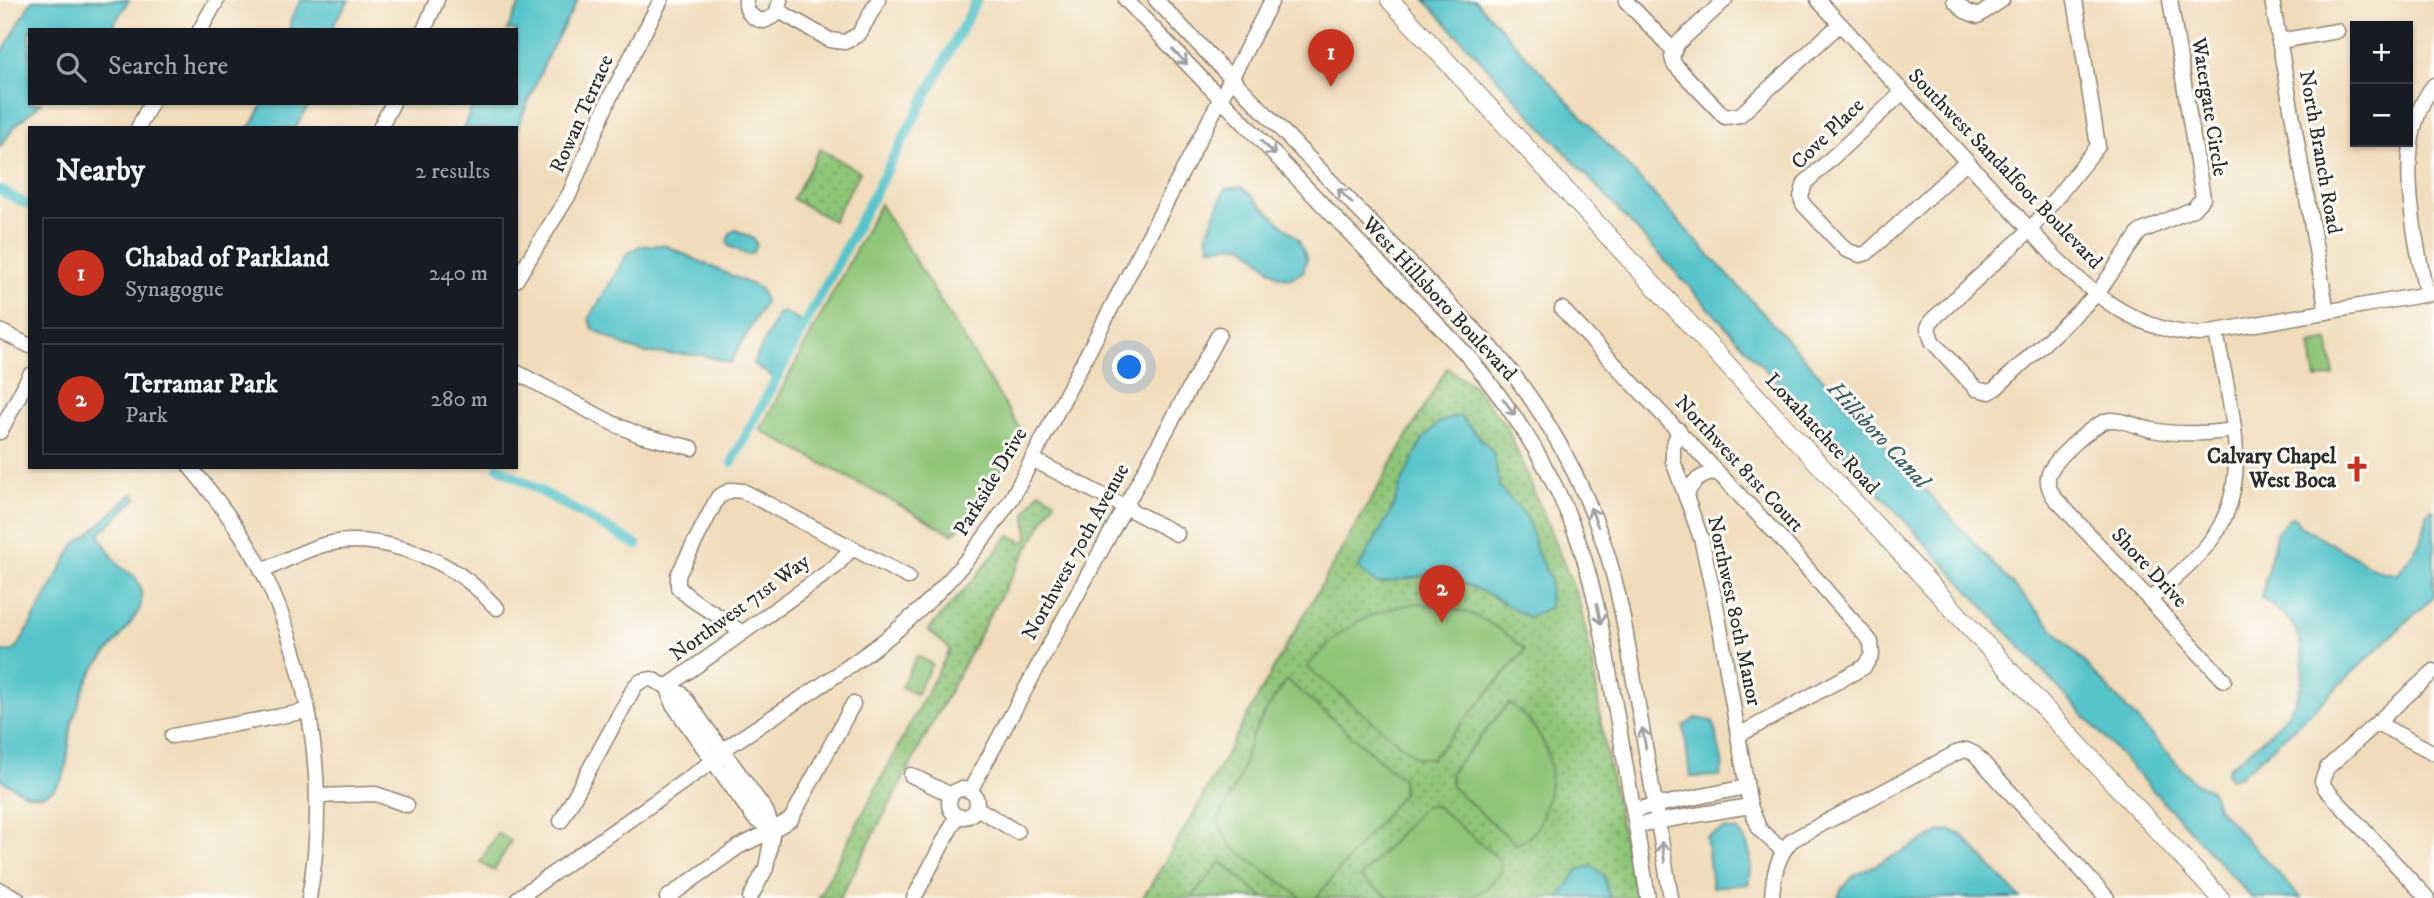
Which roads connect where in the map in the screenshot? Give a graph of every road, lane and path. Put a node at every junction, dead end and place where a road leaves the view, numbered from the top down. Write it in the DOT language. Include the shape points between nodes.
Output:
graph roads {
  1 [pos="217,0"];
  2 [pos="437,0"];
  3 [pos="661,0"];
  4 [pos="746,0"];
  5 [pos="878,0"];
  6 [pos="1126,0"];
  7 [pos="1156,0"];
  8 [pos="1272,0"];
  9 [pos="1390,0"];
  10 [pos="1725,0"];
  11 [pos="1818,0"];
  12 [pos="1954,0"];
  13 [pos="2003,0"];
  14 [pos="2075,0"];
  15 [pos="2170,0"];
  16 [pos="2272,0"];
  17 [pos="1626,1"];
  18 [pos="780,6"];
  19 [pos="1840,24"];
  20 [pos="201,28"];
  21 [pos="425,28"];
  22 [pos="2337,31"];
  23 [pos="2279,41"];
  24 [pos="1672,50"];
  25 [pos="1231,78"];
  26 [pos="2434,85"];
  27 [pos="1903,92"];
  28 [pos="1220,99"];
  29 [pos="150,105"];
  30 [pos="392,105"];
  31 [pos="139,126"];
  32 [pos="381,126"];
  33 [pos="1967,162"];
  34 [pos="2030,230"];
  35 [pos="518,277"];
  36 [pos="2097,294"];
  37 [pos="2430,294"];
  38 [pos="1562,309"];
  39 [pos="2328,312"];
  40 [pos="0,331"];
  41 [pos="2216,332"];
  42 [pos="1219,334"];
  43 [pos="28,345"];
  44 [pos="518,373"];
  45 [pos="28,379"];
  46 [pos="1679,430"];
  47 [pos="2233,430"];
  48 [pos="0,432"];
  49 [pos="692,448"];
  50 [pos="1032,459"];
  51 [pos="192,469"];
  52 [pos="1716,472"];
  53 [pos="1686,497"];
  54 [pos="1126,506"];
  55 [pos="1177,534"];
  56 [pos="852,548"];
  57 [pos="262,571"];
  58 [pos="908,577"];
  59 [pos="2150,600"];
  60 [pos="497,608"];
  61 [pos="741,633"];
  62 [pos="2434,671"];
  63 [pos="2224,680"];
  64 [pos="668,686"];
  65 [pos="853,705"];
  66 [pos="307,711"];
  67 [pos="2377,723"];
  68 [pos="1739,735"];
  69 [pos="172,736"];
  70 [pos="2434,753"];
  71 [pos="718,756"];
  72 [pos="912,775"];
  73 [pos="1746,787"];
  74 [pos="970,790"];
  75 [pos="951,795"];
  76 [pos="318,796"];
  77 [pos="407,805"];
  78 [pos="1655,806"];
  79 [pos="1750,806"];
  80 [pos="977,808"];
  81 [pos="1633,810"];
  82 [pos="957,816"];
  83 [pos="561,821"];
  84 [pos="1658,821"];
  85 [pos="1636,825"];
  86 [pos="773,830"];
  87 [pos="1017,831"];
  88 [pos="1782,850"];
  89 [pos="0,890"];
  90 [pos="17,898"];
  91 [pos="309,898"];
  92 [pos="518,898"];
  93 [pos="667,898"];
  94 [pos="750,898"];
  95 [pos="914,898"];
  96 [pos="1648,898"];
  97 [pos="1671,898"];
  98 [pos="1772,898"];
  99 [pos="2107,898"];
  100 [pos="2220,898"];
  101 [pos="2427,898"];
  1 -- 20 [label="street"];
  2 -- 21 [label="street"];
  3 -- 35 [label="street, Rowan Terrace" via="614,89 570,193"];
  4 -- 18 [label="street" via="748,12 759,20 768,20"];
  5 -- 18 [label="street" via="859,34 845,43 830,40"];
  6 -- 28 [label="street, West Hillsboro Boulevard, one-way"];
  7 -- 25 [label="street, West Hillsboro Boulevard"];
  8 -- 25 [label="street, Parkside Drive"];
  9 -- 100 [label="main road, Loxahatchee Road"];
  10 -- 24 [label="street"];
  11 -- 19 [label="street, Southwest Sandalfoot Boulevard"];
  12 -- 13 [label="street" via="1965,12 1978,16"];
  14 -- 34 [label="street" via="2098,146"];
  15 -- 36 [label="street, Watergate Circle" via="2203,198 2193,209 2140,232"];
  16 -- 23 [label="street, North Branch Road"];
  17 -- 24 [label="street"];
  19 -- 24 [label="street" via="1733,117 1720,113 1674,64"];
  19 -- 27 [label="street, Southwest Sandalfoot Boulevard"];
  22 -- 23 [label="street"];
  23 -- 39 [label="street, North Branch Road"];
  25 -- 28 [label="street, Parkside Drive"];
  78 -- 25 [label="street, West Hillsboro Boulevard, one-way" via="1611,564 1586,497 1549,427 1485,342"];
  26 -- 37 [label="street" via="2413,135 2409,168 2411,208"];
  27 -- 33 [label="street, Southwest Sandalfoot Boulevard"];
  27 -- 33 [label="street, Cove Place" via="1805,183 1803,204 1846,250 1860,256"];
  28 -- 50 [label="street, Parkside Drive"];
  28 -- 81 [label="street, West Hillsboro Boulevard, one-way" via="1466,354 1535,447 1568,513 1591,580"];
  29 -- 31 [label="street"];
  30 -- 32 [label="street"];
  33 -- 34 [label="street, Southwest Sandalfoot Boulevard"];
  34 -- 36 [label="street, Southwest Sandalfoot Boulevard"];
  34 -- 36 [label="street" via="1928,327 1932,341 1976,389 1990,392 1996,388"];
  36 -- 41 [label="street, Southwest Sandalfoot Boulevard" via="2149,325 2182,333"];
  37 -- 39 [label="street, Southwest Sandalfoot Boulevard"];
  38 -- 46 [label="street, Northwest 81st Court"];
  39 -- 41 [label="street, Southwest Sandalfoot Boulevard"];
  40 -- 43 [label="street"];
  41 -- 47 [label="street"];
  42 -- 54 [label="street, Northwest 70th Avenue"];
  44 -- 49 [label="street" via="612,423"];
  45 -- 48 [label="street"];
  46 -- 52 [label="street, Northwest 81st Court"];
  46 -- 53 [label="street, Northwest 80th Manor" via="1673,461"];
  47 -- 59 [label="street" via="2235,482 2222,523 2196,557"];
  47 -- 59 [label="street, Shore Drive" via="2172,433 2115,420 2100,422 2050,470 2048,482 2054,497"];
  50 -- 54 [label="street"];
  50 -- 71 [label="street, Parkside Drive" via="987,537 931,599 881,642"];
  51 -- 57 [label="street" via="236,527"];
  52 -- 53 [label="street, Northwest 80th Manor" via="1701,475"];
  52 -- 68 [label="street, Northwest 81st Court" via="1871,642 1872,655 1864,667"];
  53 -- 68 [label="street, Northwest 80th Manor" via="1701,538"];
  54 -- 55 [label="street"];
  54 -- 74 [label="street, Northwest 70th Avenue"];
  56 -- 58 [label="street"];
  56 -- 61 [label="street, Northwest 71st Way" via="835,567"];
  56 -- 61 [label="street" via="743,491 718,496 678,575 678,587 688,599 728,620"];
  57 -- 60 [label="street" via="327,544 378,543 401,548 449,570"];
  57 -- 66 [label="street" via="298,666"];
  59 -- 63 [label="street, Shore Drive"];
  61 -- 64 [label="street, Northwest 71st Way"];
  62 -- 67 [label="street"];
  64 -- 71 [label="street" via="682,694 683,707"];
  64 -- 83 [label="street, Northwest 71st Way" via="651,679 635,686"];
  65 -- 86 [label="street" via="791,819"];
  66 -- 69 [label="street"];
  66 -- 76 [label="street"];
  67 -- 70 [label="street"];
  67 -- 101 [label="street" via="2327,768 2322,781"];
  68 -- 73 [label="street, Northwest 80th Manor"];
  71 -- 86 [label="street" via="752,803 766,811"];
  71 -- 92 [label="street, Parkside Drive"];
  72 -- 75 [label="street"];
  73 -- 78 [label="street"];
  73 -- 79 [label="street, Northwest 80th Manor"];
  74 -- 75 [label="street"];
  74 -- 80 [label="street"];
  75 -- 82 [label="street" via="950,810"];
  76 -- 77 [label="street" via="376,794"];
  76 -- 91 [label="street"];
  78 -- 81 [label="street"];
  78 -- 84 [label="street, West Hillsboro Boulevard"];
  79 -- 84 [label="street"];
  79 -- 88 [label="street, Northwest 80th Manor" via="1760,830"];
  80 -- 82 [label="street" via="971,816"];
  80 -- 87 [label="street"];
  81 -- 85 [label="street, West Hillsboro Boulevard"];
  82 -- 95 [label="street"];
  84 -- 85 [label="street"];
  97 -- 84 [label="street, West Hillsboro Boulevard, one-way"];
  85 -- 96 [label="street, West Hillsboro Boulevard"];
  86 -- 93 [label="street" via="738,848"];
  86 -- 94 [label="street" via="766,868"];
  88 -- 98 [label="street"];
  88 -- 99 [label="street" via="1813,827 1967,750"];
  89 -- 90 [label="street"];
}
